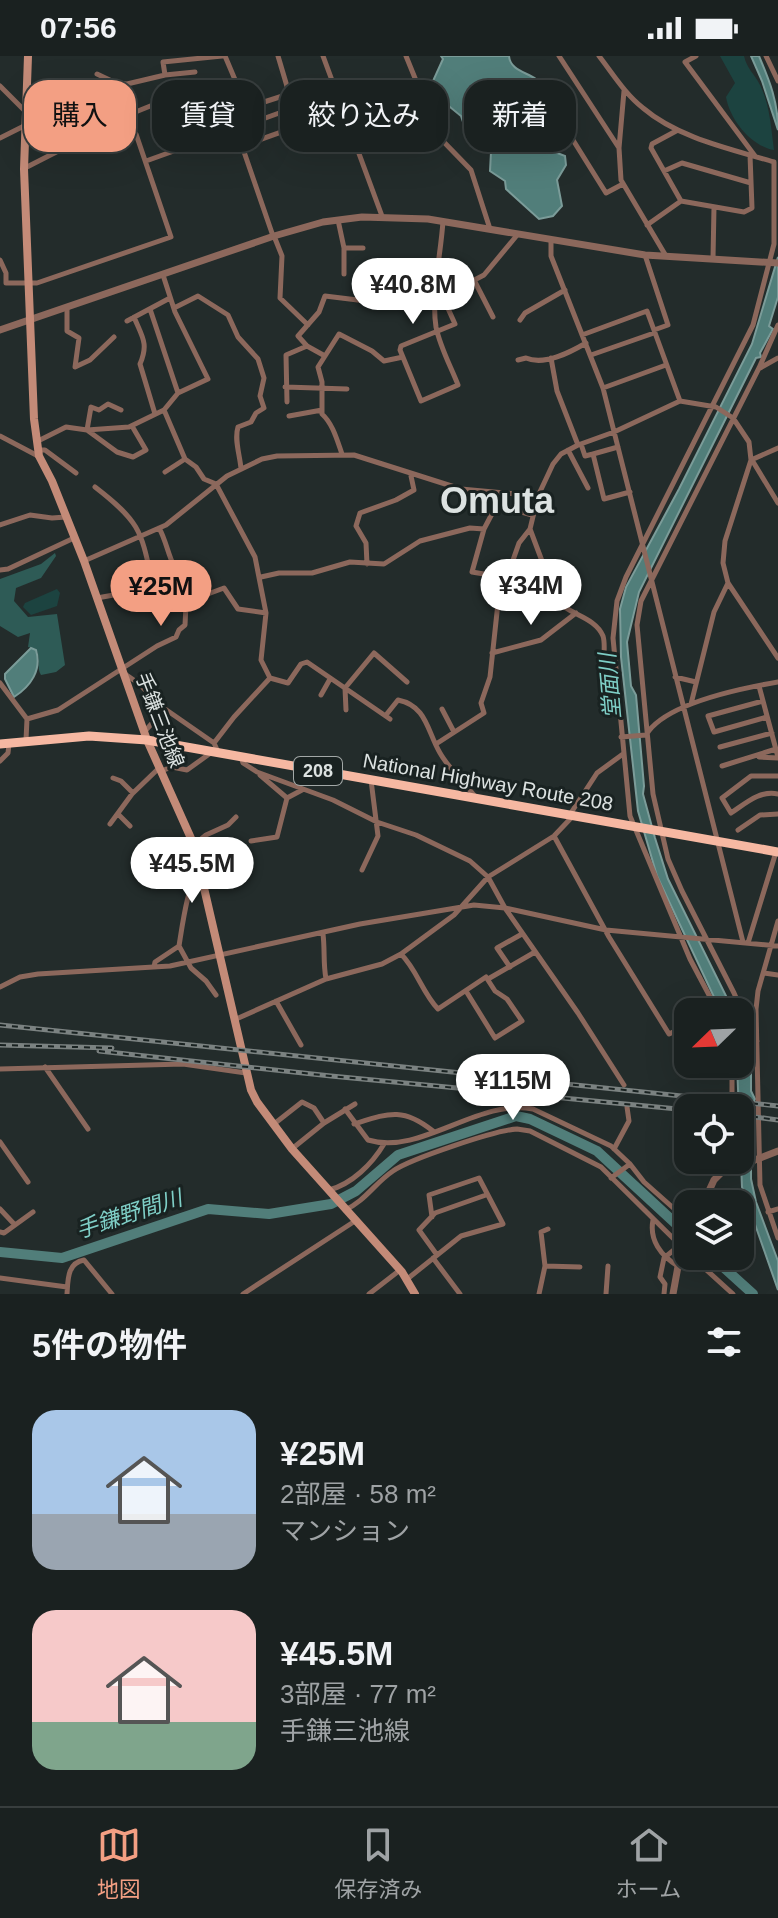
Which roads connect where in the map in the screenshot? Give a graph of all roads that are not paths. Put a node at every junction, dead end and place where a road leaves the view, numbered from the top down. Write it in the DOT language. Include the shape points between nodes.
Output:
graph roads {
  1 [pos="28,56"];
  2 [pos="224,56"];
  3 [pos="278,56"];
  4 [pos="323,56"];
  5 [pos="406,56"];
  6 [pos="559,56"];
  7 [pos="599,56"];
  8 [pos="696,56"];
  9 [pos="766,56"];
  10 [pos="195,72"];
  11 [pos="97,74"];
  12 [pos="165,75"];
  13 [pos="26,80"];
  14 [pos="286,80"];
  15 [pos="332,80"];
  16 [pos="778,81"];
  17 [pos="0,86"];
  18 [pos="624,90"];
  19 [pos="24,110"];
  20 [pos="136,112"];
  21 [pos="24,126"];
  22 [pos="678,130"];
  23 [pos="280,132"];
  24 [pos="1,136"];
  25 [pos="576,145"];
  26 [pos="619,148"];
  27 [pos="24,152"];
  28 [pos="171,152"];
  29 [pos="358,152"];
  30 [pos="752,156"];
  31 [pos="146,161"];
  32 [pos="24,169"];
  33 [pos="664,171"];
  34 [pos="751,183"];
  35 [pos="623,184"];
  36 [pos="681,201"];
  37 [pos="714,207"];
  38 [pos="382,216"];
  39 [pos="338,220"];
  40 [pos="443,221"];
  41 [pos="647,225"];
  42 [pos="491,230"];
  43 [pos="518,234"];
  44 [pos="274,236"];
  45 [pos="551,240"];
  46 [pos="344,248"];
  47 [pos="363,248"];
  48 [pos="645,255"];
  49 [pos="667,257"];
  50 [pos="713,259"];
  51 [pos="0,260"];
  52 [pos="774,263"];
  53 [pos="344,274"];
  54 [pos="163,275"];
  55 [pos="474,280"];
  56 [pos="30,283"];
  57 [pos="437,284"];
  58 [pos="459,288"];
  59 [pos="565,290"];
  60 [pos="170,298"];
  61 [pos="374,302"];
  62 [pos="174,308"];
  63 [pos="67,309"];
  64 [pos="150,309"];
  65 [pos="134,317"];
  66 [pos="493,317"];
  67 [pos="520,320"];
  68 [pos="30,321"];
  69 [pos="127,321"];
  70 [pos="308,325"];
  71 [pos="778,325"];
  72 [pos="0,330"];
  73 [pos="437,331"];
  74 [pos="654,332"];
  75 [pos="582,335"];
  76 [pos="114,337"];
  77 [pos="586,343"];
  78 [pos="307,346"];
  79 [pos="591,355"];
  80 [pos="325,356"];
  81 [pos="403,357"];
  82 [pos="551,358"];
  83 [pos="778,358"];
  84 [pos="518,360"];
  85 [pos="666,364"];
  86 [pos="759,368"];
  87 [pos="285,387"];
  88 [pos="322,388"];
  89 [pos="603,388"];
  90 [pos="347,389"];
  91 [pos="178,393"];
  92 [pos="680,401"];
  93 [pos="287,402"];
  94 [pos="714,407"];
  95 [pos="121,410"];
  96 [pos="164,410"];
  97 [pos="322,410"];
  98 [pos="155,414"];
  99 [pos="289,416"];
  100 [pos="733,418"];
  101 [pos="132,426"];
  102 [pos="87,430"];
  103 [pos="614,432"];
  104 [pos="0,436"];
  105 [pos="579,444"];
  106 [pos="618,447"];
  107 [pos="778,448"];
  108 [pos="37,449"];
  109 [pos="568,450"];
  110 [pos="342,454"];
  111 [pos="593,454"];
  112 [pos="185,459"];
  113 [pos="751,460"];
  114 [pos="241,469"];
  115 [pos="165,472"];
  116 [pos="76,473"];
  117 [pos="411,475"];
  118 [pos="216,484"];
  119 [pos="95,487"];
  120 [pos="588,488"];
  121 [pos="630,492"];
  122 [pos="538,496"];
  123 [pos="778,503"];
  124 [pos="532,515"];
  125 [pos="67,517"];
  126 [pos="0,525"];
  127 [pos="159,528"];
  128 [pos="484,529"];
  129 [pos="530,529"];
  130 [pos="142,537"];
  131 [pos="75,538"];
  132 [pos="643,546"];
  133 [pos="84,561"];
  134 [pos="367,564"];
  135 [pos="0,570"];
  136 [pos="261,577"];
  137 [pos="507,578"];
  138 [pos="651,578"];
  139 [pos="728,583"];
  140 [pos="169,585"];
  141 [pos="154,590"];
  142 [pos="97,598"];
  143 [pos="197,598"];
  144 [pos="266,613"];
  145 [pos="576,613"];
  146 [pos="492,653"];
  147 [pos="778,658"];
  148 [pos="614,660"];
  149 [pos="124,672"];
  150 [pos="675,677"];
  151 [pos="270,678"];
  152 [pos="330,679"];
  153 [pos="407,682"];
  154 [pos="696,682"];
  155 [pos="778,682"];
  156 [pos="0,683"];
  157 [pos="759,686"];
  158 [pos="345,688"];
  159 [pos="321,695"];
  160 [pos="763,701"];
  161 [pos="691,704"];
  162 [pos="683,708"];
  163 [pos="165,709"];
  164 [pos="442,709"];
  165 [pos="346,710"];
  166 [pos="767,717"];
  167 [pos="27,719"];
  168 [pos="454,732"];
  169 [pos="772,733"];
  170 [pos="146,735"];
  171 [pos="646,735"];
  172 [pos="621,737"];
  173 [pos="25,741"];
  174 [pos="4,744"];
  175 [pos="436,744"];
  176 [pos="720,747"];
  177 [pos="215,749"];
  178 [pos="776,749"];
  179 [pos="623,754"];
  180 [pos="240,756"];
  181 [pos="753,756"];
  182 [pos="778,758"];
  183 [pos="0,761"];
  184 [pos="722,766"];
  185 [pos="160,769"];
  186 [pos="257,772"];
  187 [pos="778,776"];
  188 [pos="113,778"];
  189 [pos="371,780"];
  190 [pos="303,789"];
  191 [pos="133,793"];
  192 [pos="778,794"];
  193 [pos="287,798"];
  194 [pos="478,799"];
  195 [pos="118,814"];
  196 [pos="778,814"];
  197 [pos="571,816"];
  198 [pos="236,817"];
  199 [pos="377,822"];
  200 [pos="110,824"];
  201 [pos="130,826"];
  202 [pos="634,826"];
  203 [pos="738,830"];
  204 [pos="661,831"];
  205 [pos="554,836"];
  206 [pos="251,841"];
  207 [pos="717,842"];
  208 [pos="194,845"];
  209 [pos="777,852"];
  210 [pos="201,869"];
  211 [pos="362,870"];
  212 [pos="488,877"];
  213 [pos="505,908"];
  214 [pos="458,910"];
  215 [pos="778,921"];
  216 [pos="606,930"];
  217 [pos="323,934"];
  218 [pos="522,934"];
  219 [pos="682,938"];
  220 [pos="706,939"];
  221 [pos="746,942"];
  222 [pos="179,946"];
  223 [pos="775,946"];
  224 [pos="535,952"];
  225 [pos="401,954"];
  226 [pos="220,956"];
  227 [pos="190,962"];
  228 [pos="154,967"];
  229 [pos="510,967"];
  230 [pos="764,973"];
  231 [pos="778,975"];
  232 [pos="326,979"];
  233 [pos="488,979"];
  234 [pos="0,987"];
  235 [pos="466,991"];
  236 [pos="216,995"];
  237 [pos="711,998"];
  238 [pos="276,1001"];
  239 [pos="234,1020"];
  240 [pos="674,1032"];
  241 [pos="756,1041"];
  242 [pos="301,1045"];
  243 [pos="44,1066"];
  244 [pos="0,1069"];
  245 [pos="247,1073"];
  246 [pos="624,1085"];
  247 [pos="355,1104"];
  248 [pos="627,1107"];
  249 [pos="345,1109"];
  250 [pos="324,1123"];
  251 [pos="273,1124"];
  252 [pos="354,1124"];
  253 [pos="88,1129"];
  254 [pos="433,1131"];
  255 [pos="0,1142"];
  256 [pos="384,1144"];
  257 [pos="292,1149"];
  258 [pos="614,1149"];
  259 [pos="778,1151"];
  260 [pos="758,1158"];
  261 [pos="754,1159"];
  262 [pos="630,1164"];
  263 [pos="722,1174"];
  264 [pos="611,1178"];
  265 [pos="28,1182"];
  266 [pos="328,1190"];
  267 [pos="709,1190"];
  268 [pos="486,1195"];
  269 [pos="0,1209"];
  270 [pos="674,1209"];
  271 [pos="778,1209"];
  272 [pos="345,1210"];
  273 [pos="33,1212"];
  274 [pos="768,1212"];
  275 [pos="432,1217"];
  276 [pos="653,1220"];
  277 [pos="355,1221"];
  278 [pos="15,1225"];
  279 [pos="548,1229"];
  280 [pos="0,1232"];
  281 [pos="778,1235"];
  282 [pos="674,1238"];
  283 [pos="674,1253"];
  284 [pos="435,1256"];
  285 [pos="664,1258"];
  286 [pos="674,1264"];
  287 [pos="545,1266"];
  288 [pos="608,1266"];
  289 [pos="580,1267"];
  290 [pos="400,1270"];
  291 [pos="678,1270"];
  292 [pos="708,1270"];
  293 [pos="0,1278"];
  294 [pos="405,1280"];
  295 [pos="67,1290"];
  296 [pos="112,1294"];
  297 [pos="243,1294"];
  298 [pos="369,1294"];
  299 [pos="415,1294"];
  300 [pos="460,1294"];
  301 [pos="539,1294"];
  302 [pos="606,1294"];
  303 [pos="664,1294"];
  304 [pos="673,1294"];
  305 [pos="733,1294"];
  1 -- 13 [label="main road, 手鎌三池線"];
  2 -- 12 [label="street" via="163,62"];
  2 -- 20 [label="street" via="236,82 180,94"];
  3 -- 14 [label="street"];
  4 -- 15 [label="street"];
  5 -- 42 [label="street" via="439,137 471,170"];
  6 -- 26 [label="street"];
  7 -- 18 [label="street"];
  8 -- 30 [label="street" via="685,62"];
  9 -- 16 [label="street"];
  10 -- 12 [label="street"];
  11 -- 12 [label="street" via="127,84"];
  17 -- 19 [label="street"];
  18 -- 22 [label="street"];
  18 -- 26 [label="street"];
  21 -- 24 [label="street"];
  22 -- 30 [label="street"];
  22 -- 33 [label="street" via="652,144"];
  23 -- 44 [label="street" via="242,146"];
  25 -- 35 [label="street" via="606,193"];
  26 -- 35 [label="street"];
  27 -- 32 [label="main road, 手鎌三池線"];
  28 -- 31 [label="street"];
  29 -- 38 [label="street"];
  30 -- 34 [label="street"];
  30 -- 52 [label="street" via="774,162"];
  31 -- 32 [label="street" via="136,134 72,144"];
  31 -- 56 [label="street" via="171,237"];
  32 -- 56 [label="main road, 手鎌三池線"];
  33 -- 34 [label="street" via="682,163"];
  33 -- 36 [label="street"];
  34 -- 37 [label="street" via="752,208 744,212"];
  35 -- 41 [label="street"];
  36 -- 37 [label="street"];
  36 -- 41 [label="street"];
  37 -- 50 [label="street"];
  38 -- 39 [label="street"];
  38 -- 40 [label="street"];
  39 -- 44 [label="street"];
  39 -- 46 [label="street"];
  40 -- 42 [label="street"];
  40 -- 57 [label="street"];
  41 -- 49 [label="street"];
  42 -- 43 [label="street"];
  43 -- 45 [label="street"];
  43 -- 55 [label="street"];
  44 -- 54 [label="street"];
  44 -- 70 [label="street" via="282,256 280,298"];
  45 -- 48 [label="street"];
  45 -- 59 [label="street" via="551,256"];
  46 -- 47 [label="street"];
  46 -- 53 [label="street"];
  48 -- 49 [label="street"];
  48 -- 74 [label="street" via="668,325"];
  49 -- 50 [label="street"];
  50 -- 52 [label="street"];
  51 -- 56 [label="street" via="6,283"];
  52 -- 94 [label="street" via="753,325"];
  54 -- 60 [label="street"];
  54 -- 63 [label="street"];
  55 -- 58 [label="street"];
  55 -- 66 [label="street"];
  56 -- 68 [label="main road, 手鎌三池線"];
  57 -- 73 [label="street"];
  57 -- 73 [label="street" via="455,324"];
  59 -- 67 [label="street"];
  59 -- 75 [label="street"];
  60 -- 62 [label="street"];
  60 -- 64 [label="street"];
  61 -- 70 [label="street" via="325,296"];
  62 -- 91 [label="street" via="208,379"];
  62 -- 114 [label="street" via="198,296 228,315 238,337 258,359 264,408 238,427"];
  63 -- 68 [label="street"];
  63 -- 76 [label="street" via="67,331 79,338 75,367"];
  64 -- 65 [label="street"];
  64 -- 91 [label="street"];
  65 -- 69 [label="street"];
  65 -- 98 [label="street" via="145,343 140,364"];
  68 -- 72 [label="street"];
  68 -- 108 [label="main road, 手鎌三池線"];
  70 -- 78 [label="street" via="298,336"];
  71 -- 86 [label="street"];
  73 -- 81 [label="street" via="401,346"];
  73 -- 81 [label="street" via="458,385 421,401"];
  74 -- 75 [label="street" via="647,311"];
  74 -- 79 [label="street"];
  74 -- 85 [label="street"];
  75 -- 77 [label="street"];
  77 -- 79 [label="street"];
  77 -- 82 [label="street"];
  78 -- 80 [label="street"];
  78 -- 87 [label="street" via="286,355"];
  79 -- 89 [label="street"];
  80 -- 81 [label="street" via="339,334 384,361"];
  80 -- 88 [label="street" via="318,367"];
  82 -- 84 [label="street"];
  82 -- 105 [label="street" via="557,391"];
  83 -- 86 [label="street"];
  85 -- 89 [label="street"];
  85 -- 92 [label="street"];
  86 -- 100 [label="street"];
  87 -- 88 [label="street"];
  87 -- 93 [label="street"];
  88 -- 90 [label="street"];
  88 -- 97 [label="street"];
  89 -- 103 [label="street"];
  91 -- 96 [label="street"];
  92 -- 94 [label="street"];
  92 -- 103 [label="street"];
  94 -- 100 [label="street"];
  94 -- 132 [label="street"];
  95 -- 102 [label="street" via="108,404 99,410 91,407"];
  96 -- 98 [label="street"];
  96 -- 112 [label="street"];
  97 -- 99 [label="street"];
  97 -- 110 [label="street"];
  98 -- 101 [label="street"];
  100 -- 113 [label="street" via="749,442"];
  100 -- 138 [label="street"];
  101 -- 102 [label="street"];
  101 -- 102 [label="street" via="146,450 133,457"];
  102 -- 108 [label="street" via="66,427"];
  103 -- 105 [label="street"];
  103 -- 106 [label="street"];
  104 -- 108 [label="street"];
  105 -- 109 [label="street"];
  105 -- 111 [label="street" via="585,456"];
  106 -- 111 [label="street"];
  106 -- 121 [label="street"];
  107 -- 113 [label="street"];
  108 -- 116 [label="street"];
  108 -- 125 [label="main road, 手鎌三池線"];
  109 -- 120 [label="street"];
  109 -- 122 [label="street" via="553,464"];
  110 -- 114 [label="street" via="277,456"];
  110 -- 117 [label="street"];
  111 -- 121 [label="street" via="604,499"];
  112 -- 115 [label="street"];
  112 -- 118 [label="street"];
  113 -- 123 [label="street"];
  113 -- 139 [label="street" via="723,552"];
  114 -- 118 [label="street"];
  117 -- 122 [label="street" via="461,489"];
  117 -- 134 [label="street" via="414,490 360,513 356,526 366,543"];
  118 -- 127 [label="street"];
  118 -- 136 [label="street"];
  119 -- 130 [label="street" via="130,516"];
  121 -- 132 [label="street"];
  122 -- 124 [label="street"];
  124 -- 128 [label="street" via="496,507"];
  124 -- 129 [label="street"];
  125 -- 126 [label="street" via="30,515"];
  125 -- 131 [label="main road, 手鎌三池線"];
  127 -- 130 [label="street"];
  127 -- 143 [label="street" via="173,564"];
  128 -- 134 [label="street" via="420,541 384,564"];
  128 -- 137 [label="street" via="472,572"];
  129 -- 137 [label="street" via="519,543"];
  129 -- 145 [label="street" via="557,601"];
  130 -- 133 [label="street"];
  130 -- 141 [label="street"];
  131 -- 133 [label="main road, 手鎌三池線"];
  131 -- 135 [label="street"];
  132 -- 138 [label="street"];
  132 -- 148 [label="street" via="617,601"];
  133 -- 142 [label="main road, 手鎌三池線"];
  134 -- 136 [label="street" via="350,562 312,573"];
  136 -- 144 [label="street"];
  137 -- 146 [label="street"];
  138 -- 150 [label="street"];
  138 -- 171 [label="street" via="637,625"];
  139 -- 147 [label="street"];
  139 -- 154 [label="street" via="714,612"];
  140 -- 141 [label="street"];
  141 -- 142 [label="street"];
  142 -- 149 [label="main road, 手鎌三池線"];
  143 -- 144 [label="street" via="224,588 238,609"];
  143 -- 149 [label="street" via="186,605 185,625 176,637"];
  144 -- 151 [label="street" via="261,660"];
  145 -- 146 [label="street" via="541,640"];
  145 -- 148 [label="street" via="599,630 604,656"];
  146 -- 168 [label="street" via="481,703 484,713"];
  148 -- 172 [label="street"];
  149 -- 163 [label="street"];
  149 -- 167 [label="street" via="58,710"];
  149 -- 170 [label="main road, 手鎌三池線"];
  150 -- 154 [label="street"];
  150 -- 162 [label="street"];
  151 -- 152 [label="street" via="288,683 303,662"];
  151 -- 177 [label="street" via="234,717"];
  152 -- 158 [label="street"];
  152 -- 159 [label="street"];
  153 -- 158 [label="street" via="374,653"];
  154 -- 161 [label="street"];
  155 -- 157 [label="street"];
  156 -- 167 [label="street"];
  157 -- 160 [label="street"];
  157 -- 161 [label="street"];
  158 -- 165 [label="street"];
  158 -- 175 [label="street" via="388,717 398,700 410,703 427,722"];
  160 -- 166 [label="street"];
  160 -- 166 [label="street" via="708,716 714,732"];
  161 -- 162 [label="street"];
  162 -- 171 [label="street"];
  162 -- 207 [label="street"];
  163 -- 170 [label="street"];
  163 -- 177 [label="street"];
  164 -- 168 [label="street"];
  166 -- 169 [label="street"];
  167 -- 173 [label="street"];
  168 -- 175 [label="street"];
  169 -- 176 [label="street"];
  169 -- 178 [label="street"];
  170 -- 173 [label="highway, National Highway Route 208 / 208"];
  170 -- 177 [label="highway, National Highway Route 208 / 208"];
  170 -- 185 [label="main road, 手鎌三池線"];
  171 -- 172 [label="street"];
  171 -- 204 [label="street"];
  172 -- 179 [label="street"];
  173 -- 174 [label="highway, National Highway Route 208 / 208"];
  174 -- 183 [label="street" via="8,753"];
  175 -- 194 [label="street"];
  177 -- 180 [label="highway, National Highway Route 208 / 208"];
  177 -- 185 [label="street" via="187,770"];
  178 -- 181 [label="street"];
  178 -- 182 [label="street"];
  179 -- 197 [label="street" via="597,773"];
  179 -- 202 [label="street"];
  180 -- 186 [label="street"];
  180 -- 189 [label="highway, National Highway Route 208 / 208"];
  181 -- 182 [label="street"];
  181 -- 184 [label="street"];
  185 -- 191 [label="street"];
  185 -- 208 [label="main road, 手鎌三池線"];
  186 -- 190 [label="street"];
  186 -- 193 [label="street"];
  187 -- 192 [label="street" via="751,776 722,798 731,813 760,794"];
  188 -- 191 [label="street"];
  189 -- 194 [label="highway, National Highway Route 208 / 208"];
  189 -- 199 [label="street"];
  190 -- 193 [label="street"];
  190 -- 199 [label="street"];
  191 -- 195 [label="street"];
  193 -- 206 [label="street" via="277,837"];
  194 -- 197 [label="highway, National Highway Route 208 / 208"];
  195 -- 200 [label="street"];
  195 -- 201 [label="street"];
  196 -- 203 [label="street" via="760,815"];
  197 -- 202 [label="highway, National Highway Route 208 / 208"];
  197 -- 205 [label="street"];
  198 -- 208 [label="street"];
  199 -- 211 [label="street" via="376,846"];
  199 -- 212 [label="street" via="453,851"];
  202 -- 204 [label="highway, National Highway Route 208 / 208"];
  202 -- 219 [label="street"];
  204 -- 207 [label="highway, National Highway Route 208 / 208"];
  204 -- 220 [label="street" via="668,859"];
  205 -- 212 [label="street"];
  205 -- 216 [label="street"];
  207 -- 209 [label="highway, National Highway Route 208 / 208"];
  207 -- 221 [label="street"];
  208 -- 210 [label="main road, 手鎌三池線"];
  209 -- 221 [label="street"];
  210 -- 222 [label="street" via="184,909"];
  210 -- 226 [label="main road, 手鎌三池線"];
  212 -- 213 [label="street"];
  212 -- 214 [label="street"];
  213 -- 214 [label="street" via="474,905"];
  213 -- 216 [label="street"];
  213 -- 218 [label="street"];
  214 -- 217 [label="street" via="378,920"];
  214 -- 225 [label="street"];
  215 -- 223 [label="street"];
  216 -- 219 [label="street"];
  216 -- 240 [label="street" via="669,1034"];
  217 -- 226 [label="street"];
  217 -- 232 [label="street"];
  218 -- 224 [label="street"];
  218 -- 229 [label="street" via="497,948"];
  219 -- 220 [label="street"];
  219 -- 237 [label="street"];
  220 -- 221 [label="street"];
  220 -- 241 [label="street"];
  221 -- 223 [label="street"];
  222 -- 227 [label="street"];
  222 -- 228 [label="street"];
  223 -- 230 [label="street"];
  224 -- 229 [label="street"];
  224 -- 246 [label="street"];
  225 -- 232 [label="street"];
  225 -- 235 [label="street" via="438,1009"];
  226 -- 227 [label="street"];
  226 -- 239 [label="main road, 手鎌三池線"];
  227 -- 228 [label="street"];
  227 -- 236 [label="street"];
  228 -- 234 [label="street" via="38,974"];
  229 -- 233 [label="street"];
  230 -- 231 [label="street"];
  230 -- 241 [label="street"];
  232 -- 238 [label="street"];
  233 -- 235 [label="street"];
  233 -- 235 [label="street" via="522,1021 495,1038"];
  238 -- 239 [label="street"];
  238 -- 242 [label="street"];
  239 -- 245 [label="main road, 手鎌三池線"];
  241 -- 260 [label="street"];
  243 -- 244 [label="street"];
  243 -- 245 [label="street" via="183,1064"];
  243 -- 253 [label="street"];
  245 -- 251 [label="main road, 手鎌三池線" via="257,1102"];
  247 -- 249 [label="street"];
  248 -- 258 [label="street" via="629,1121"];
  249 -- 250 [label="street"];
  249 -- 252 [label="street"];
  250 -- 251 [label="street" via="302,1102"];
  250 -- 257 [label="street"];
  251 -- 257 [label="main road, 手鎌三池線"];
  252 -- 254 [label="street" via="389,1113 410,1116"];
  252 -- 256 [label="street" via="368,1140"];
  254 -- 256 [label="street"];
  254 -- 258 [label="street" via="499,1109 523,1107"];
  255 -- 265 [label="street"];
  256 -- 266 [label="street" via="350,1182"];
  257 -- 266 [label="main road, 手鎌三池線"];
  258 -- 262 [label="street"];
  259 -- 260 [label="street"];
  260 -- 261 [label="street"];
  260 -- 274 [label="street"];
  262 -- 264 [label="street"];
  262 -- 270 [label="street"];
  263 -- 267 [label="street"];
  264 -- 272 [label="street" via="585,1157 530,1131 509,1129 399,1167"];
  264 -- 276 [label="street"];
  266 -- 272 [label="main road, 手鎌三池線"];
  268 -- 275 [label="street"];
  268 -- 275 [label="street" via="479,1178 429,1195"];
  268 -- 284 [label="street" via="503,1224 461,1236"];
  269 -- 278 [label="street"];
  271 -- 274 [label="street"];
  272 -- 277 [label="main road, 手鎌三池線"];
  273 -- 278 [label="street"];
  274 -- 281 [label="street"];
  275 -- 284 [label="street" via="419,1230"];
  276 -- 282 [label="street"];
  276 -- 285 [label="street"];
  277 -- 290 [label="main road, 手鎌三池線"];
  277 -- 297 [label="street"];
  278 -- 280 [label="street"];
  279 -- 287 [label="street" via="541,1232"];
  283 -- 285 [label="street"];
  284 -- 294 [label="street"];
  284 -- 300 [label="street"];
  285 -- 286 [label="street"];
  285 -- 303 [label="street"];
  287 -- 289 [label="street"];
  287 -- 301 [label="street"];
  288 -- 302 [label="street"];
  290 -- 294 [label="main road, 手鎌三池線"];
  290 -- 298 [label="street"];
  291 -- 304 [label="street"];
  292 -- 305 [label="street"];
  293 -- 295 [label="street"];
  294 -- 299 [label="main road, 手鎌三池線"];
  295 -- 296 [label="street" via="74,1263 84,1260"];
}
